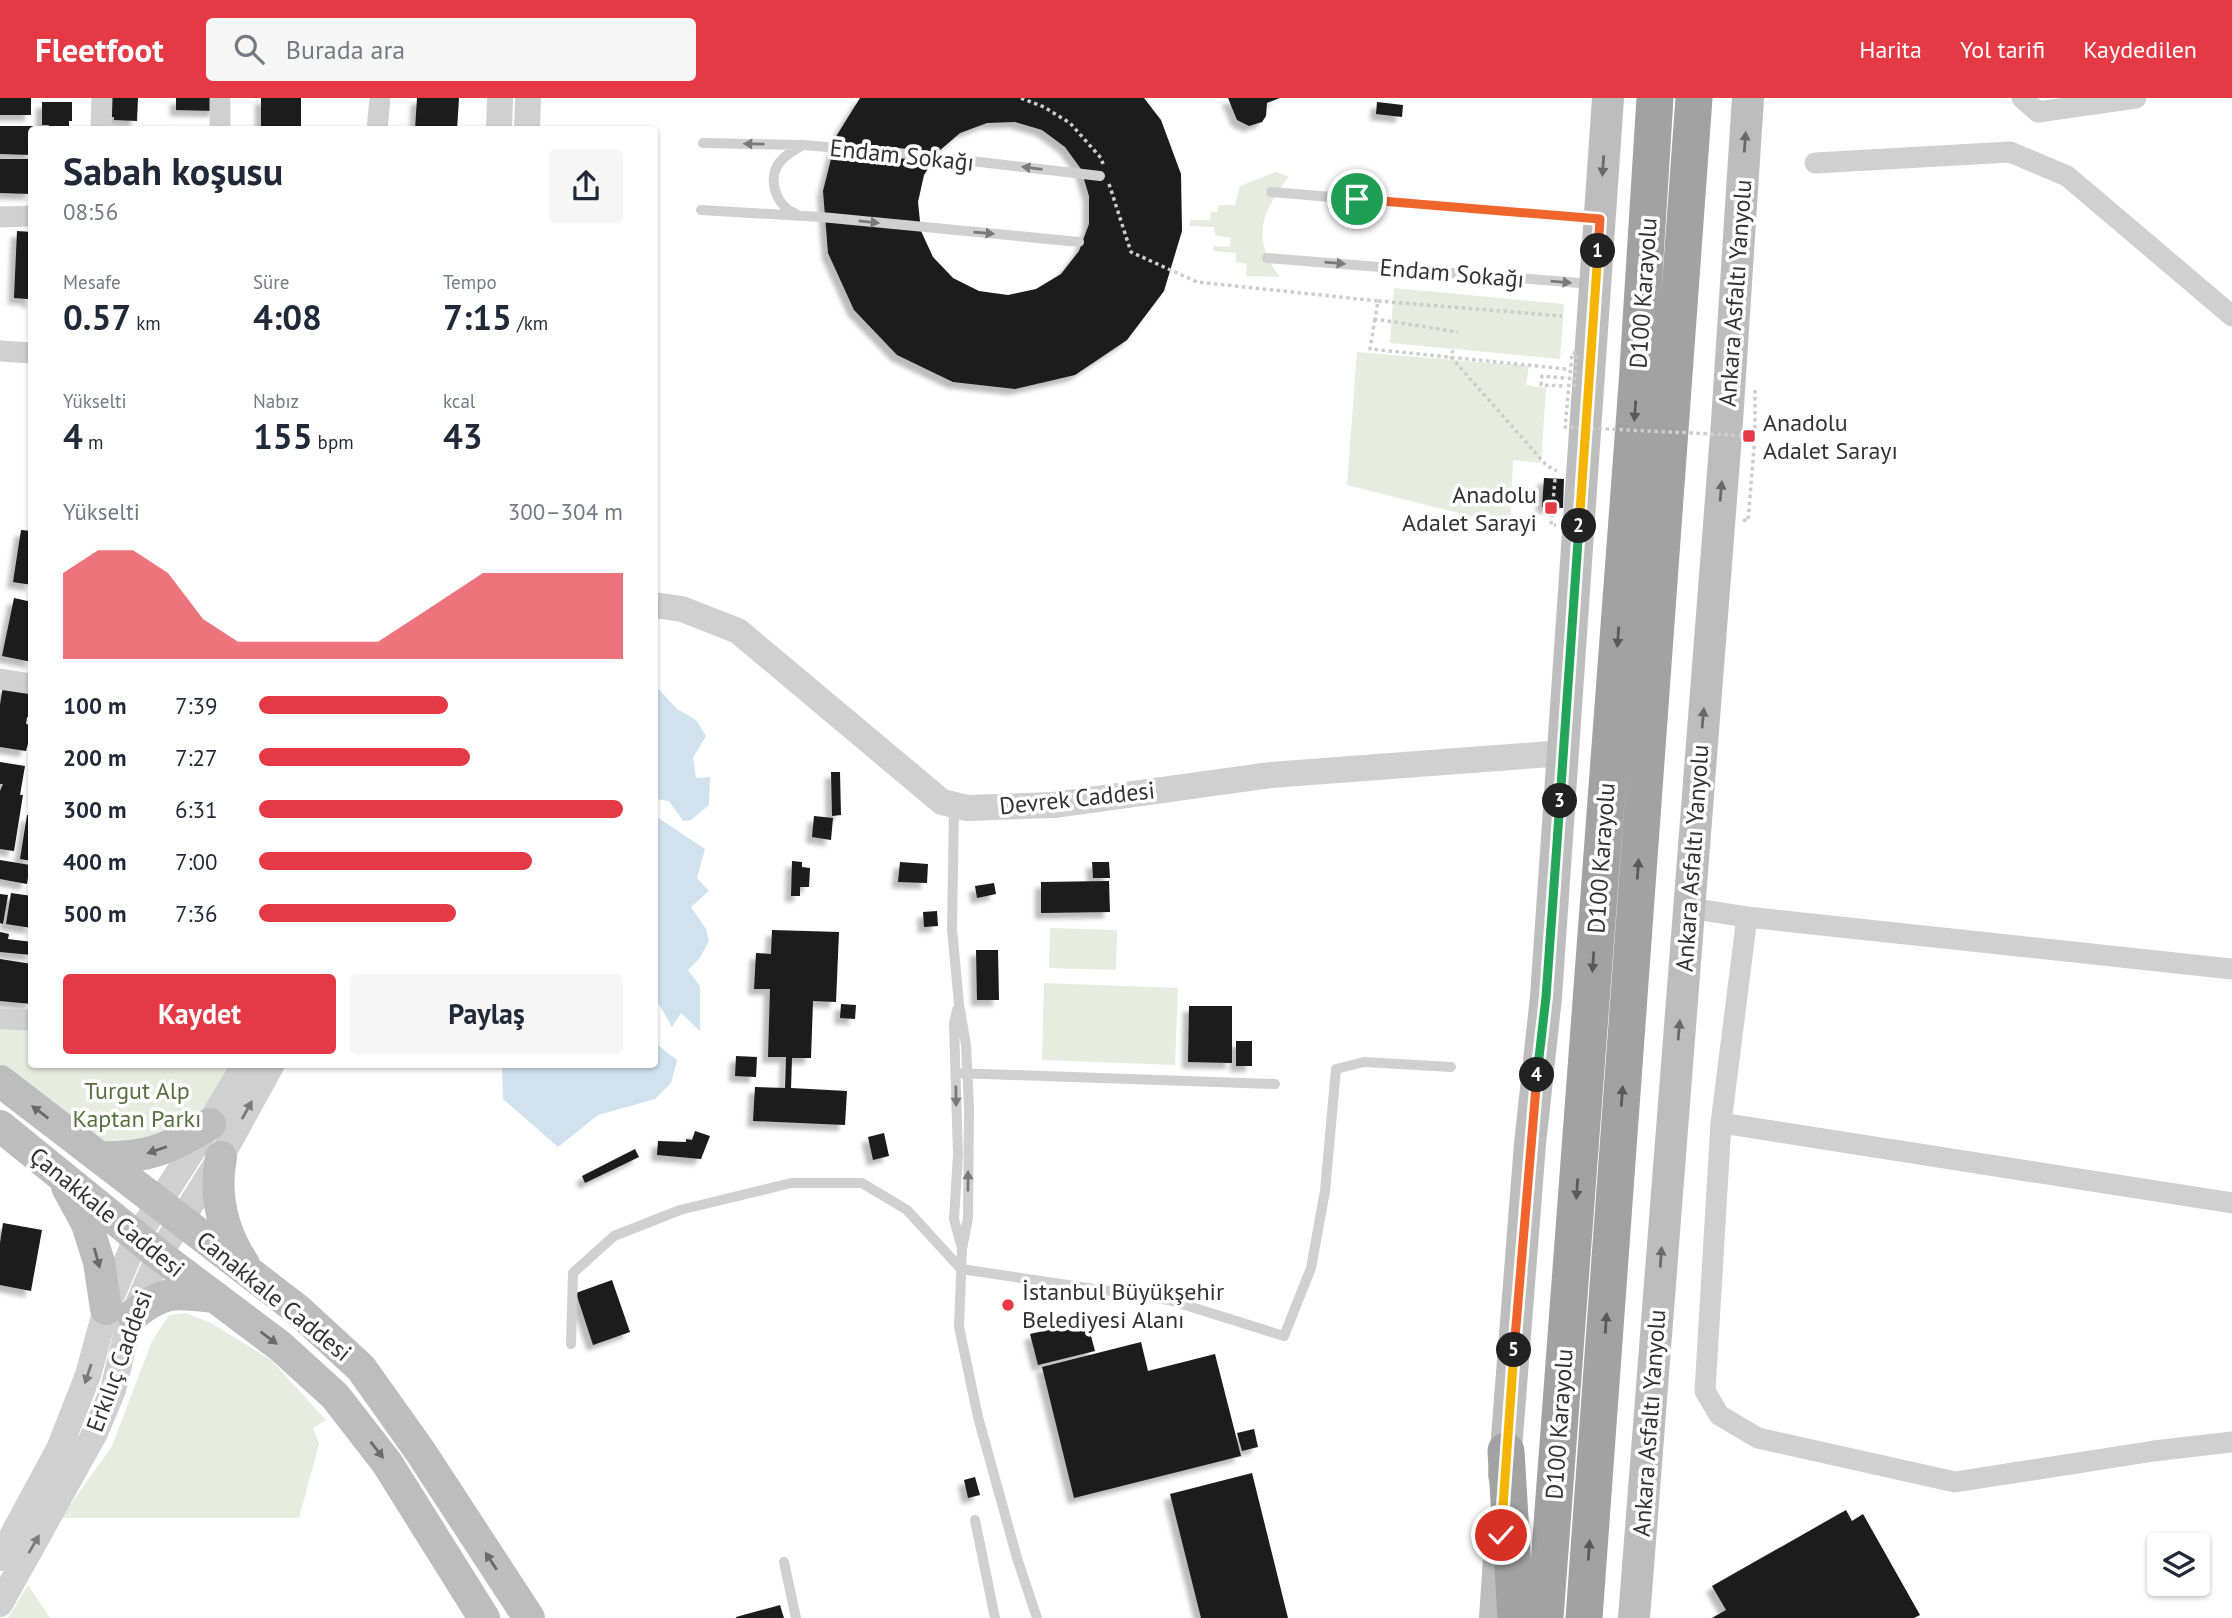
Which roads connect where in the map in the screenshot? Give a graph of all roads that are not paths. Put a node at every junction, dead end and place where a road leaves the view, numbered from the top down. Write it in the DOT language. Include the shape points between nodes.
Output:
graph roads {
  1 [pos="102,98"];
  2 [pos="220,98"];
  3 [pos="380,98"];
  4 [pos="500,98"];
  5 [pos="528,98"];
  6 [pos="1608,98"];
  7 [pos="1656,98"];
  8 [pos="1694,98"];
  9 [pos="1748,98"];
  10 [pos="2022,98"];
  11 [pos="2136,98"];
  12 [pos="102,126"];
  13 [pos="220,126"];
  14 [pos="377,126"];
  15 [pos="499,126"];
  16 [pos="527,126"];
  17 [pos="703,144"];
  18 [pos="803,145"];
  19 [pos="1815,163"];
  20 [pos="1104,176"];
  21 [pos="1271,192"];
  22 [pos="701,210"];
  23 [pos="28,216"];
  24 [pos="803,216"];
  25 [pos="0,217"];
  26 [pos="1600,219"];
  27 [pos="1079,242"];
  28 [pos="1267,258"];
  29 [pos="1595,285"];
  30 [pos="2232,316"];
  31 [pos="0,351"];
  32 [pos="28,353"];
  33 [pos="658,606"];
  34 [pos="0,678"];
  35 [pos="28,683"];
  36 [pos="1564,753"];
  37 [pos="954,804"];
  38 [pos="1689,908"];
  39 [pos="1746,917"];
  40 [pos="2232,969"];
  41 [pos="0,1019"];
  42 [pos="28,1020"];
  43 [pos="1451,1067"];
  44 [pos="243,1068"];
  45 [pos="270,1068"];
  46 [pos="961,1073"];
  47 [pos="0,1081"];
  48 [pos="1275,1084"];
  49 [pos="1721,1123"];
  50 [pos="210,1124"];
  51 [pos="0,1126"];
  52 [pos="90,1150"];
  53 [pos="221,1157"];
  54 [pos="59,1174"];
  55 [pos="2232,1203"];
  56 [pos="169,1211"];
  57 [pos="148,1246"];
  58 [pos="961,1269"];
  59 [pos="251,1273"];
  60 [pos="215,1297"];
  61 [pos="120,1312"];
  62 [pos="571,1344"];
  63 [pos="2232,1442"];
  64 [pos="1506,1451"];
  65 [pos="975,1520"];
  66 [pos="5,1533"];
  67 [pos="0,1559"];
  68 [pos="784,1562"];
  69 [pos="0,1604"];
  70 [pos="484,1618"];
  71 [pos="529,1618"];
  72 [pos="796,1618"];
  73 [pos="996,1618"];
  74 [pos="1037,1618"];
  75 [pos="1495,1618"];
  76 [pos="1516,1618"];
  77 [pos="1545,1618"];
  78 [pos="1584,1618"];
  79 [pos="1634,1618"];
  1 -- 12 [label="street"];
  2 -- 13 [label="street"];
  3 -- 14 [label="street"];
  4 -- 15 [label="street"];
  5 -- 16 [label="street"];
  6 -- 26 [label="main road, one-way"];
  7 -- 77 [label="highway, D100 Karayolu, one-way"];
  78 -- 8 [label="highway, D100 Karayolu, one-way"];
  38 -- 9 [label="main road, Ankara Asfaltı Yanyolu, one-way"];
  10 -- 11 [label="street" via="2038,112"];
  18 -- 17 [label="lane, Endam Sokağı, one-way"];
  20 -- 18 [label="lane, Endam Sokağı, one-way"];
  18 -- 24 [label="lane" via="778,164 775,175 779,201 788,211"];
  19 -- 30 [label="street" via="2010,152 2067,176"];
  21 -- 26 [label="lane"];
  22 -- 24 [label="lane"];
  23 -- 25 [label="street"];
  24 -- 27 [label="lane, one-way"];
  26 -- 29 [label="main road"];
  28 -- 29 [label="lane, Endam Sokağı, one-way"];
  29 -- 36 [label="main road"];
  31 -- 32 [label="street"];
  33 -- 37 [label="street, Devrek Caddesi" via="682,609 738,631 942,802"];
  34 -- 35 [label="street"];
  36 -- 37 [label="street, Devrek Caddesi" via="1271,775 1054,805 967,808"];
  36 -- 64 [label="main road"];
  37 -- 46 [label="lane" via="952,929 959,1004 954,1024"];
  38 -- 39 [label="street"];
  79 -- 38 [label="main road, Ankara Asfaltı Yanyolu, one-way"];
  39 -- 40 [label="street"];
  39 -- 49 [label="street"];
  41 -- 42 [label="street"];
  43 -- 58 [label="lane" via="1364,1062 1336,1069 1325,1191 1311,1268 1284,1336 1169,1300"];
  44 -- 50 [label="street"];
  53 -- 45 [label="street, one-way"];
  46 -- 48 [label="lane"];
  46 -- 58 [label="lane" via="954,1219 962,1249"];
  52 -- 47 [label="main road, Çanakkale Caddesi, one-way"];
  49 -- 55 [label="street"];
  49 -- 63 [label="street" via="1705,1391 1719,1415 1758,1438 1955,1482"];
  50 -- 52 [label="main road, one-way" via="156,1152 128,1158"];
  50 -- 56 [label="street"];
  51 -- 54 [label="main road, Çanakkale Caddesi"];
  52 -- 56 [label="main road, Canakkale Caddesi"];
  53 -- 56 [label="street"];
  53 -- 59 [label="main road" via="217,1178 221,1216 234,1250"];
  54 -- 57 [label="main road, Çanakkale Caddesi"];
  54 -- 61 [label="main road, one-way" via="87,1224"];
  56 -- 57 [label="street"];
  56 -- 59 [label="main road, Canakkale Caddesi"];
  57 -- 60 [label="main road, Çanakkale Caddesi"];
  57 -- 61 [label="street"];
  58 -- 62 [label="lane" via="907,1210 862,1183 791,1183 680,1210 614,1236 573,1273"];
  58 -- 74 [label="lane" via="959,1327 978,1417"];
  71 -- 59 [label="main road, Canakkale Caddesi, one-way" via="361,1368"];
  60 -- 61 [label="main road" via="169,1294"];
  60 -- 70 [label="main road, Canakkale Caddesi, one-way" via="280,1346 335,1396 387,1463"];
  61 -- 66 [label="street, Erkılıç Caddesi, one-way" via="88,1375 60,1449"];
  69 -- 61 [label="street, Erkılıç Caddesi, one-way" via="95,1433 113,1390 128,1328"];
  64 -- 75 [label="main road"];
  64 -- 76 [label="highway"];
  65 -- 73 [label="lane"];
  66 -- 67 [label="street, Erkılıç Caddesi"];
  68 -- 72 [label="lane"];
}
